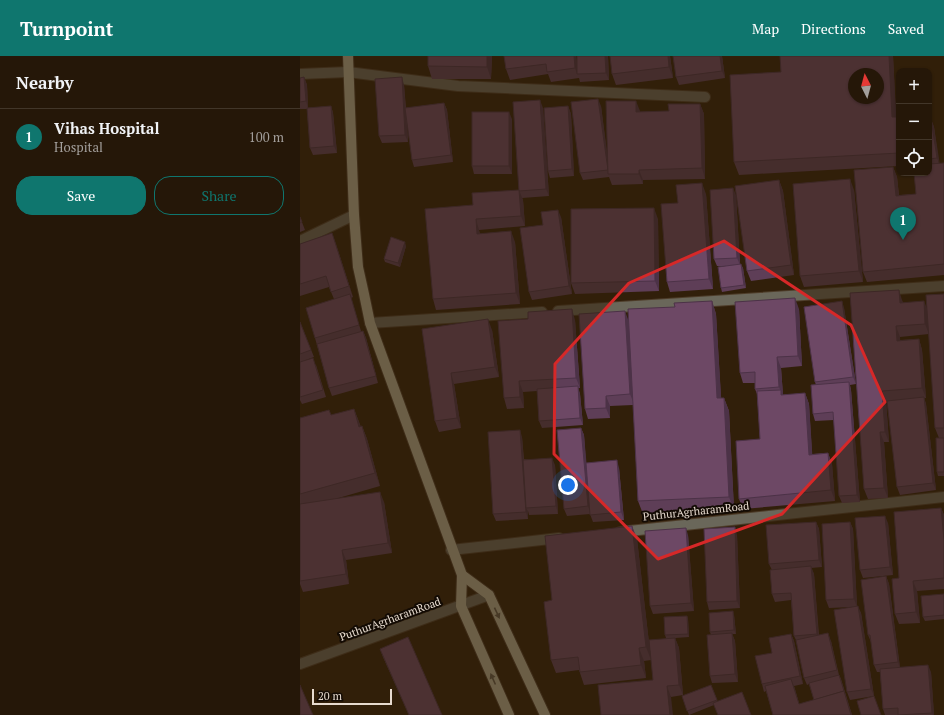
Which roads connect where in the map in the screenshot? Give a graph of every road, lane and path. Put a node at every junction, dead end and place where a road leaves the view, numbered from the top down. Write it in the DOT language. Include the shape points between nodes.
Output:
graph roads {
  1 [pos="348,56"];
  2 [pos="348,72"];
  3 [pos="300,74"];
  4 [pos="706,97"];
  5 [pos="354,216"];
  6 [pos="300,241"];
  7 [pos="944,286"];
  8 [pos="370,323"];
  9 [pos="944,498"];
  10 [pos="609,533"];
  11 [pos="570,537"];
  12 [pos="451,550"];
  13 [pos="462,575"];
  14 [pos="489,596"];
  15 [pos="460,606"];
  16 [pos="300,664"];
  17 [pos="509,715"];
  18 [pos="545,715"];
  1 -- 2 [label="main road"];
  2 -- 3 [label="street"];
  2 -- 4 [label="street" via="458,86"];
  2 -- 5 [label="main road"];
  5 -- 6 [label="street"];
  5 -- 8 [label="main road" via="358,266"];
  7 -- 8 [label="street"];
  8 -- 12 [label="main road"];
  9 -- 10 [label="street, PuthurAgrharamRoad"];
  11 -- 12 [label="street"];
  12 -- 13 [label="main road"];
  13 -- 14 [label="main road"];
  13 -- 15 [label="main road"];
  14 -- 15 [label="street, PuthurAgrharamRoad"];
  14 -- 18 [label="main road, one-way"];
  15 -- 16 [label="street, PuthurAgrharamRoad"];
  17 -- 15 [label="main road, one-way"];
}
